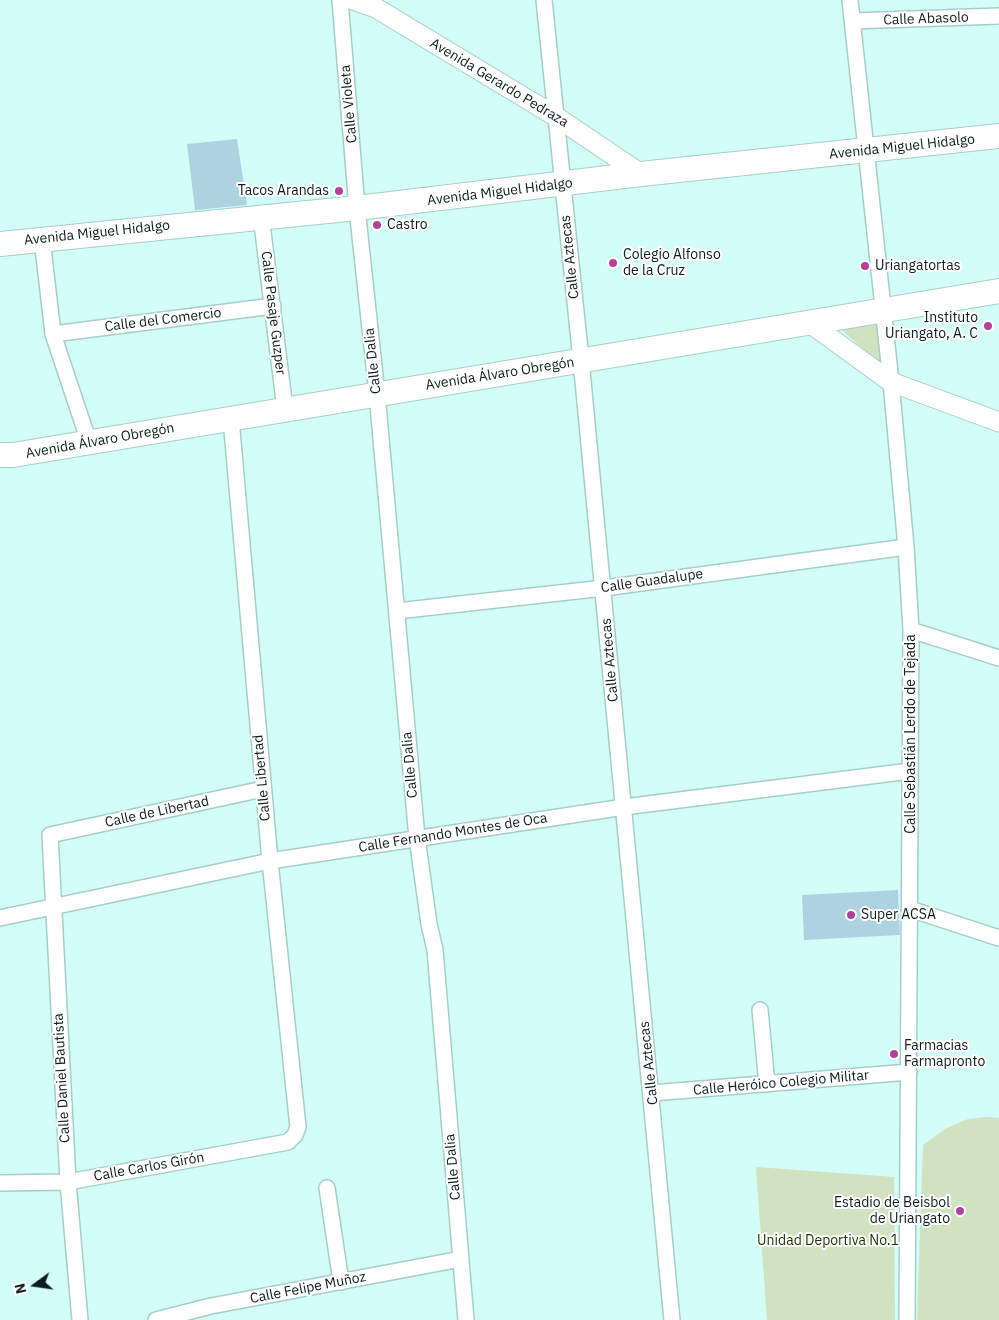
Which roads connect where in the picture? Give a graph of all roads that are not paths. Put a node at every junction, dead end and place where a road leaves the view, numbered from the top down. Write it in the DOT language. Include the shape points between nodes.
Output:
graph roads {
  1 [pos="340,0"];
  2 [pos="354,0"];
  3 [pos="544,0"];
  4 [pos="850,0"];
  5 [pos="999,16"];
  6 [pos="852,21"];
  7 [pos="555,116"];
  8 [pos="999,136"];
  9 [pos="866,150"];
  10 [pos="641,174"];
  11 [pos="562,185"];
  12 [pos="357,208"];
  13 [pos="261,216"];
  14 [pos="42,239"];
  15 [pos="0,244"];
  16 [pos="999,291"];
  17 [pos="273,306"];
  18 [pos="883,310"];
  19 [pos="808,321"];
  20 [pos="53,334"];
  21 [pos="582,360"];
  22 [pos="891,382"];
  23 [pos="377,394"];
  24 [pos="285,409"];
  25 [pos="231,419"];
  26 [pos="999,422"];
  27 [pos="89,442"];
  28 [pos="4,456"];
  29 [pos="906,547"];
  30 [pos="604,588"];
  31 [pos="397,612"];
  32 [pos="912,630"];
  33 [pos="999,658"];
  34 [pos="910,771"];
  35 [pos="264,789"];
  36 [pos="624,806"];
  37 [pos="50,835"];
  38 [pos="417,838"];
  39 [pos="270,861"];
  40 [pos="53,907"];
  41 [pos="910,909"];
  42 [pos="0,918"];
  43 [pos="999,938"];
  44 [pos="760,1010"];
  45 [pos="909,1072"];
  46 [pos="767,1084"];
  47 [pos="652,1093"];
  48 [pos="295,1136"];
  49 [pos="68,1182"];
  50 [pos="0,1183"];
  51 [pos="327,1188"];
  52 [pos="461,1260"];
  53 [pos="341,1282"];
  54 [pos="212,1313"];
  55 [pos="80,1320"];
  56 [pos="156,1320"];
  57 [pos="466,1320"];
  58 [pos="672,1320"];
  59 [pos="907,1320"];
  1 -- 12 [label="street, Calle Violeta"];
  2 -- 7 [label="street, Avenida Gerardo Pedraza" via="376,8"];
  3 -- 7 [label="street, Calle Aztecas"];
  4 -- 6 [label="street, Calle Sebastián Lerdo de Tejada"];
  5 -- 6 [label="street, Calle Abasolo"];
  6 -- 9 [label="street, Calle Sebastián Lerdo de Tejada"];
  7 -- 10 [label="street, Avenida Gerardo Pedraza"];
  7 -- 11 [label="street, Calle Aztecas"];
  8 -- 9 [label="main road, Avenida Miguel Hidalgo"];
  9 -- 10 [label="main road, Avenida Miguel Hidalgo"];
  9 -- 18 [label="street, Calle Sebastián Lerdo de Tejada"];
  10 -- 11 [label="main road, Avenida Miguel Hidalgo"];
  11 -- 12 [label="main road, Avenida Miguel Hidalgo"];
  11 -- 21 [label="street, Calle Aztecas"];
  12 -- 13 [label="main road, Avenida Miguel Hidalgo"];
  12 -- 23 [label="street, Calle Dalia"];
  13 -- 14 [label="main road, Avenida Miguel Hidalgo"];
  13 -- 17 [label="street, Calle Pasaje Guzper"];
  14 -- 15 [label="main road, Avenida Miguel Hidalgo"];
  14 -- 20 [label="street"];
  16 -- 18 [label="main road, Avenida Álvaro Obregón"];
  17 -- 20 [label="street, Calle del Comercio"];
  17 -- 24 [label="street, Calle Pasaje Guzper"];
  18 -- 19 [label="main road, Avenida Álvaro Obregón"];
  18 -- 22 [label="street, Calle Sebastián Lerdo de Tejada"];
  19 -- 21 [label="main road, Avenida Álvaro Obregón"];
  19 -- 22 [label="street"];
  20 -- 27 [label="street"];
  21 -- 23 [label="main road, Avenida Álvaro Obregón"];
  21 -- 30 [label="street, Calle Aztecas"];
  22 -- 26 [label="street"];
  22 -- 29 [label="street, Calle Sebastián Lerdo de Tejada"];
  23 -- 24 [label="main road, Avenida Álvaro Obregón"];
  23 -- 31 [label="street, Calle Dalia"];
  24 -- 25 [label="main road, Avenida Álvaro Obregón"];
  25 -- 27 [label="main road, Avenida Álvaro Obregón"];
  25 -- 35 [label="street, Calle Libertad"];
  27 -- 28 [label="main road, Avenida Álvaro Obregón"];
  29 -- 30 [label="street, Calle Guadalupe"];
  29 -- 32 [label="street, Calle Sebastián Lerdo de Tejada"];
  30 -- 31 [label="street, Calle Guadalupe"];
  30 -- 36 [label="street, Calle Aztecas"];
  31 -- 38 [label="street, Calle Dalia"];
  32 -- 33 [label="street"];
  32 -- 34 [label="street, Calle Sebastián Lerdo de Tejada"];
  34 -- 36 [label="street, Calle Fernando Montes de Oca"];
  34 -- 41 [label="street, Calle Sebastián Lerdo de Tejada"];
  35 -- 37 [label="street, Calle de Libertad"];
  35 -- 39 [label="street, Calle Libertad"];
  36 -- 38 [label="street, Calle Fernando Montes de Oca"];
  36 -- 47 [label="street, Calle Aztecas"];
  37 -- 40 [label="street, Calle Daniel Bautista"];
  38 -- 39 [label="street, Calle Fernando Montes de Oca"];
  38 -- 52 [label="street, Calle Dalia" via="429,924 436,950"];
  39 -- 40 [label="street, Calle Fernando Montes de Oca"];
  39 -- 48 [label="street, Calle Libertad" via="298,1127"];
  40 -- 42 [label="street, Calle Fernando Montes de Oca"];
  40 -- 49 [label="street, Calle Daniel Bautista"];
  41 -- 43 [label="street"];
  41 -- 45 [label="street, Calle Sebastián Lerdo de Tejada"];
  44 -- 46 [label="street"];
  45 -- 46 [label="street, Calle Heróico Colegio Militar"];
  45 -- 59 [label="street, Calle Sebastián Lerdo de Tejada"];
  46 -- 47 [label="street, Calle Heróico Colegio Militar"];
  47 -- 58 [label="street, Calle Aztecas"];
  48 -- 49 [label="street, Calle Carlos Girón" via="288,1142"];
  49 -- 50 [label="street, Calle Carlos Girón"];
  49 -- 55 [label="street, Calle Daniel Bautista"];
  51 -- 53 [label="street"];
  52 -- 53 [label="street, Calle Felipe Muñoz"];
  52 -- 57 [label="street, Calle Dalia"];
  53 -- 54 [label="street, Calle Felipe Muñoz"];
  54 -- 56 [label="street, Calle Felipe Muñoz"];
}
